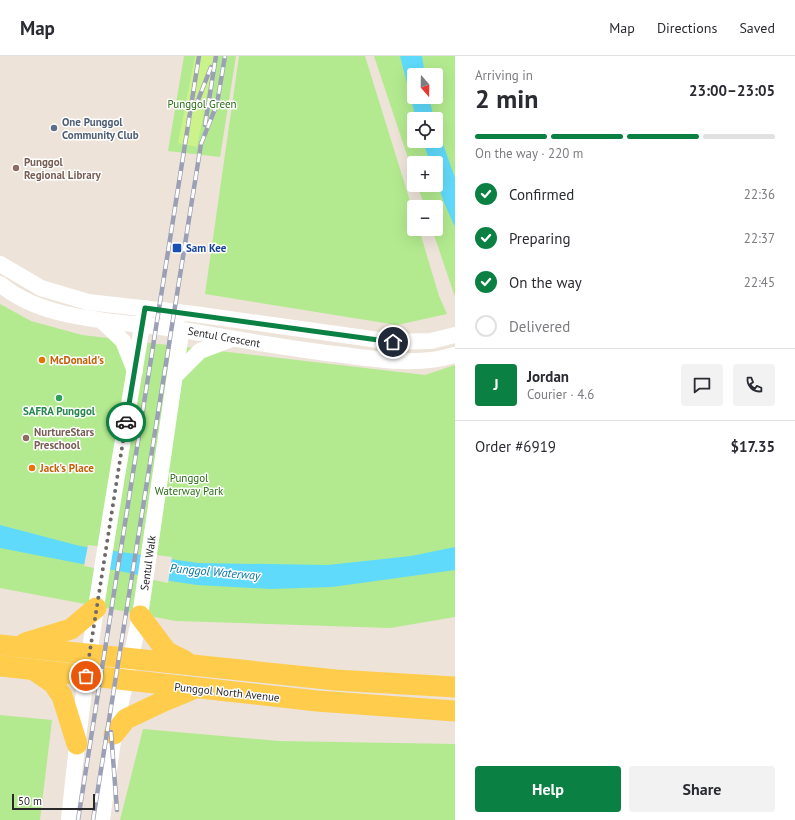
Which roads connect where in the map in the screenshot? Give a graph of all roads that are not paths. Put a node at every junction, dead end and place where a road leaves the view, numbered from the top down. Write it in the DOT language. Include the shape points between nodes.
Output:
graph roads {
  1 [pos="0,264"];
  2 [pos="0,284"];
  3 [pos="145,308"];
  4 [pos="164,310"];
  5 [pos="102,320"];
  6 [pos="142,326"];
  7 [pos="181,330"];
  8 [pos="455,335"];
  9 [pos="232,339"];
  10 [pos="455,355"];
  11 [pos="135,371"];
  12 [pos="175,376"];
  13 [pos="96,608"];
  14 [pos="140,616"];
  15 [pos="6,646"];
  16 [pos="90,653"];
  17 [pos="130,658"];
  18 [pos="190,663"];
  19 [pos="0,666"];
  20 [pos="34,670"];
  21 [pos="86,676"];
  22 [pos="125,680"];
  23 [pos="455,687"];
  24 [pos="195,688"];
  25 [pos="455,710"];
  26 [pos="114,734"];
  27 [pos="77,744"];
  28 [pos="69,820"];
  29 [pos="102,820"];
  1 -- 3 [label="street, Sentul Crescent" via="41,288 64,296 88,302"];
  2 -- 5 [label="street, Sentul Crescent" via="31,302 65,314"];
  3 -- 4 [label="street, Sentul Crescent"];
  3 -- 6 [label="street"];
  4 -- 7 [label="street"];
  4 -- 8 [label="street, Sentul Crescent" via="393,342 431,341"];
  5 -- 6 [label="street, Sentul Crescent"];
  5 -- 11 [label="street" via="123,342"];
  6 -- 7 [label="street, Sentul Crescent"];
  6 -- 11 [label="street"];
  7 -- 9 [label="street, Sentul Crescent"];
  7 -- 12 [label="street, Sentul Walk"];
  9 -- 10 [label="street, Sentul Crescent" via="386,361 429,360"];
  9 -- 12 [label="street" via="200,351"];
  11 -- 13 [label="street"];
  12 -- 14 [label="street, Sentul Walk"];
  13 -- 15 [label="main road" via="71,629"];
  13 -- 16 [label="street"];
  14 -- 17 [label="street, Sentul Walk"];
  14 -- 18 [label="main road" via="167,652"];
  15 -- 16 [label="main road"];
  16 -- 17 [label="main road"];
  16 -- 21 [label="street"];
  17 -- 18 [label="main road"];
  17 -- 22 [label="street, Sentul Walk"];
  18 -- 23 [label="main road" via="336,680"];
  19 -- 20 [label="main road, Punggol North Avenue"];
  20 -- 21 [label="main road, Punggol North Avenue"];
  20 -- 27 [label="main road" via="53,683 62,696"];
  21 -- 22 [label="main road, Punggol North Avenue"];
  21 -- 27 [label="street"];
  22 -- 24 [label="main road, Punggol North Avenue"];
  22 -- 26 [label="street, Sentul Walk"];
  24 -- 25 [label="main road, Punggol North Avenue" via="317,701"];
  24 -- 26 [label="main road" via="126,719"];
  26 -- 29 [label="street, Sentul Walk"];
  27 -- 28 [label="street"];
}
